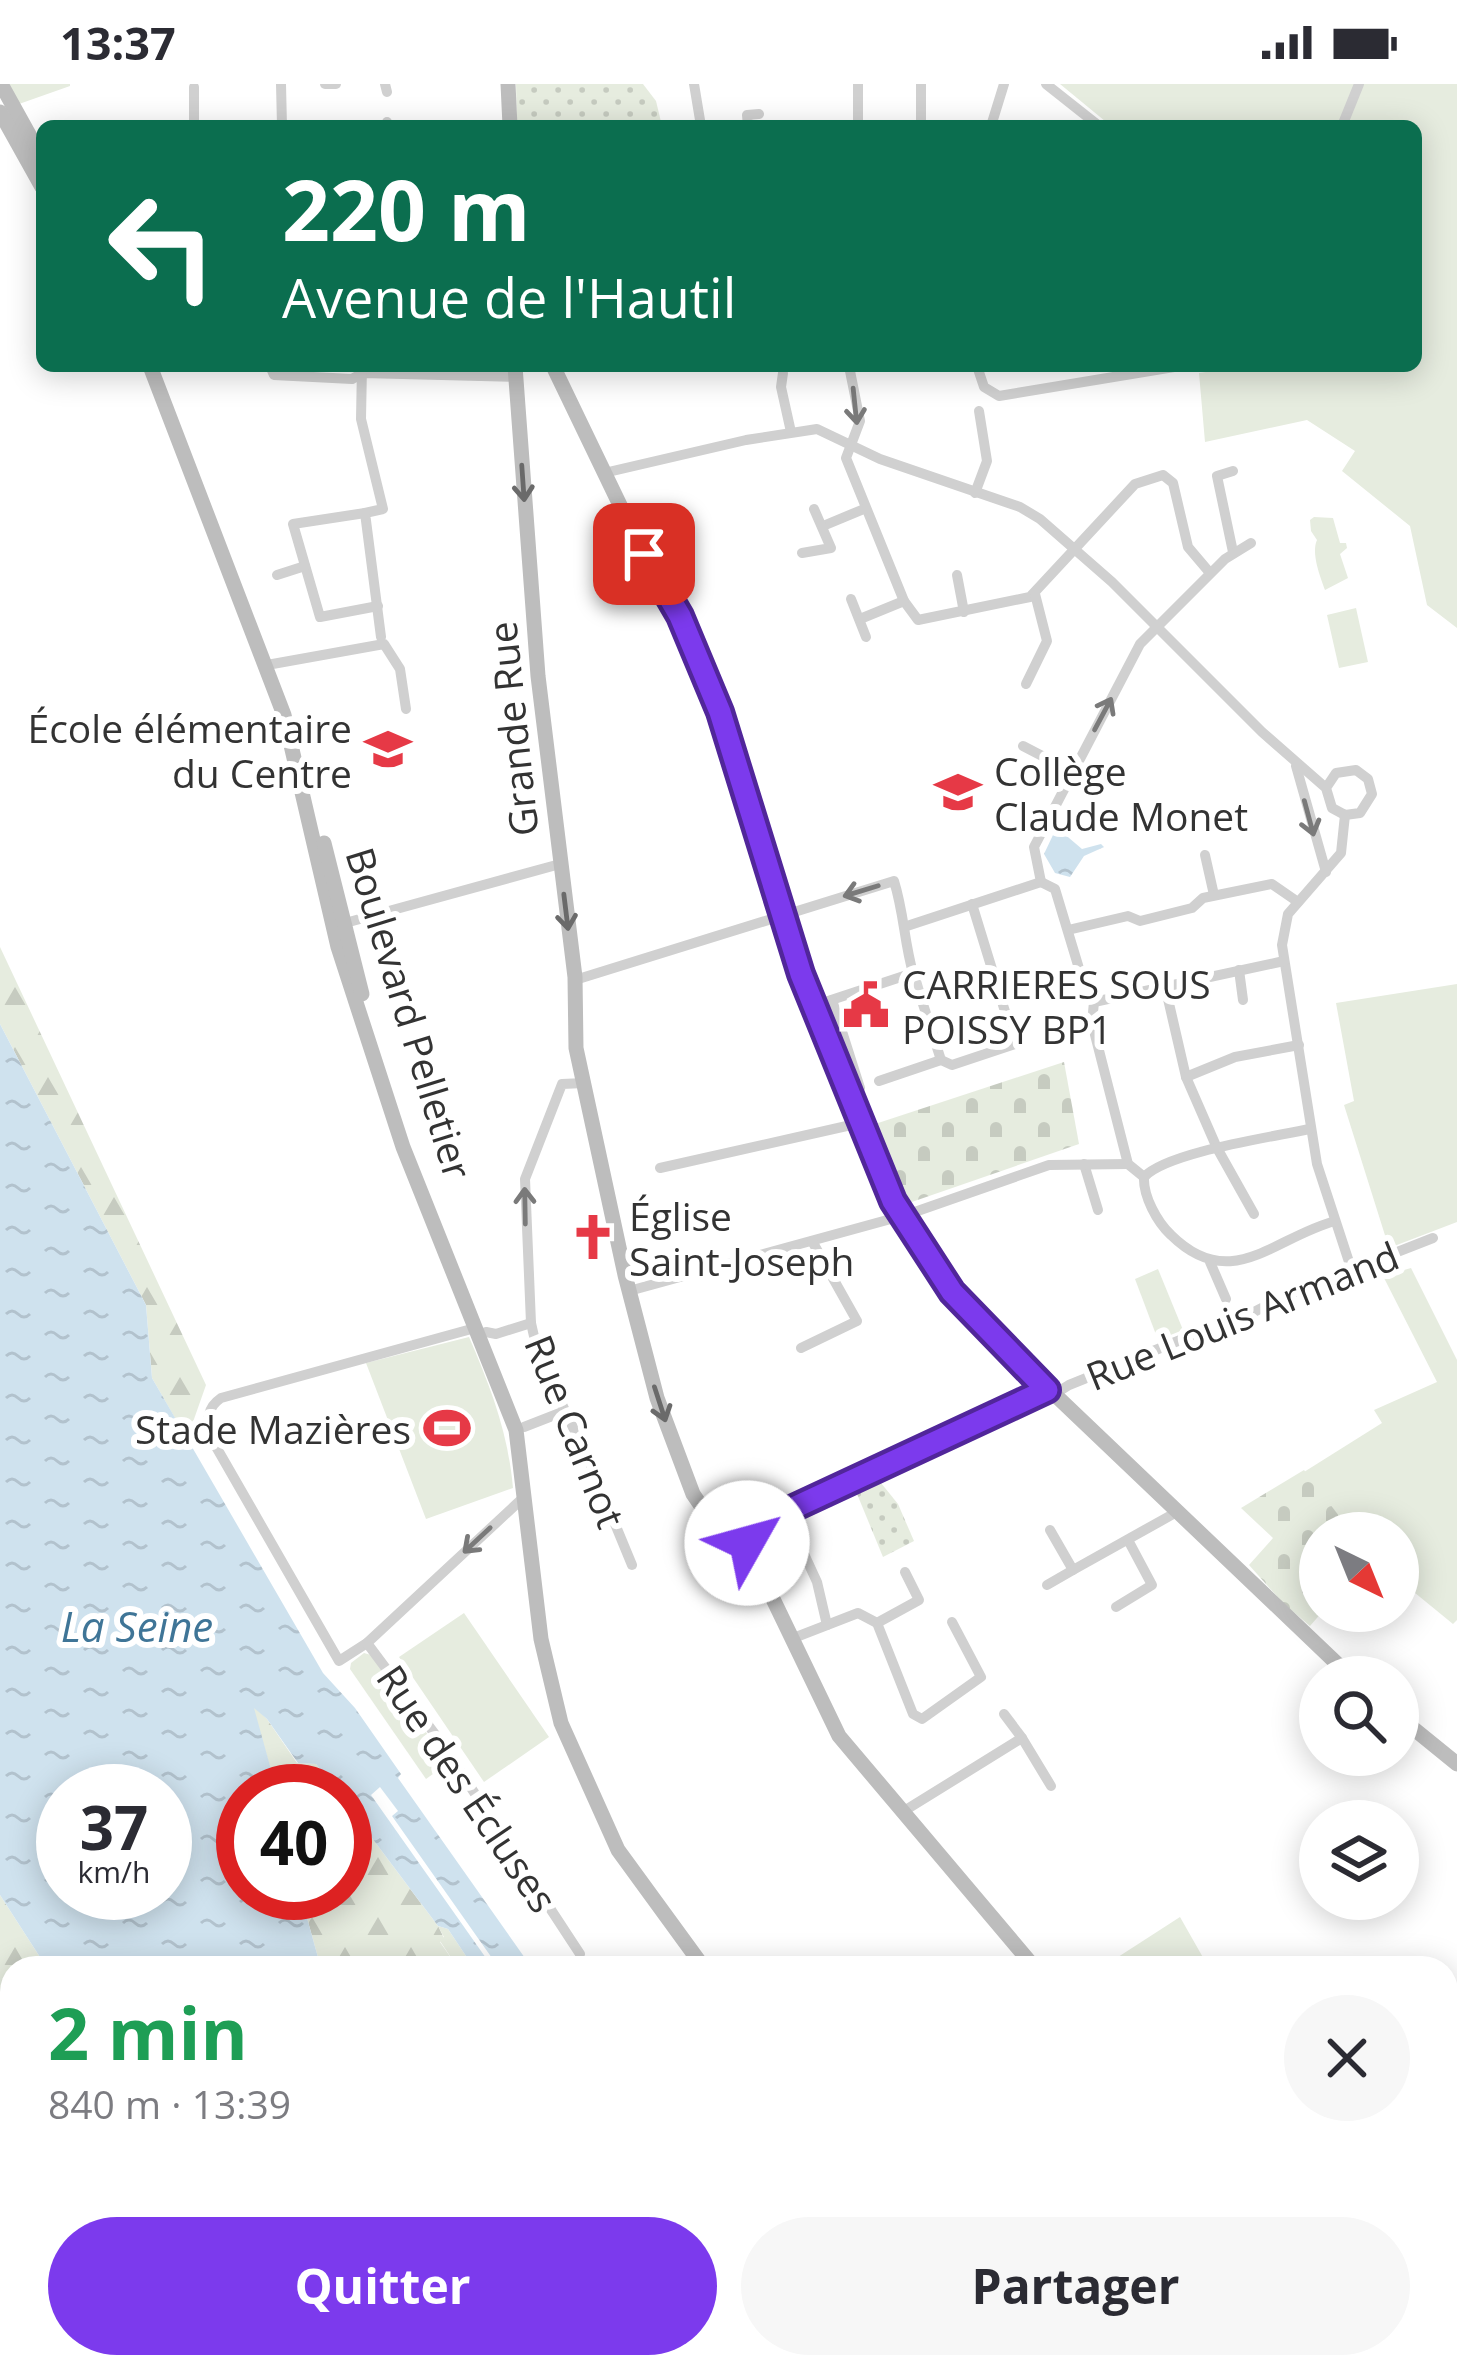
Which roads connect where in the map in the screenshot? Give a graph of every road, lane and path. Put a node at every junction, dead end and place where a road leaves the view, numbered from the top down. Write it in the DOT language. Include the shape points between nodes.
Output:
graph roads {
  1 [pos="1,84"];
  2 [pos="281,84"];
  3 [pos="325,84"];
  4 [pos="336,84"];
  5 [pos="508,84"];
  6 [pos="694,84"];
  7 [pos="858,84"];
  8 [pos="921,84"];
  9 [pos="1004,84"];
  10 [pos="1046,84"];
  11 [pos="1359,84"];
  12 [pos="194,87"];
  13 [pos="759,114"];
  14 [pos="2,116"];
  15 [pos="194,120"];
  16 [pos="282,120"];
  17 [pos="510,120"];
  18 [pos="700,120"];
  19 [pos="747,120"];
  20 [pos="858,120"];
  21 [pos="921,120"];
  22 [pos="993,120"];
  23 [pos="1091,120"];
  24 [pos="1344,120"];
  25 [pos="22,123"];
  26 [pos="36,148"];
  27 [pos="36,174"];
  28 [pos="152,372"];
  29 [pos="282,372"];
  30 [pos="359,372"];
  31 [pos="362,372"];
  32 [pos="515,372"];
  33 [pos="556,372"];
  34 [pos="850,372"];
  35 [pos="979,372"];
  36 [pos="1144,372"];
  37 [pos="783,373"];
  38 [pos="979,411"];
  39 [pos="790,432"];
  40 [pos="849,445"];
  41 [pos="1233,471"];
  42 [pos="604,472"];
  43 [pos="975,493"];
  44 [pos="864,508"];
  45 [pos="814,509"];
  46 [pos="365,513"];
  47 [pos="823,526"];
  48 [pos="1251,543"];
  49 [pos="1076,550"];
  50 [pos="802,553"];
  51 [pos="1233,553"];
  52 [pos="305,566"];
  53 [pos="1210,573"];
  54 [pos="278,575"];
  55 [pos="957,575"];
  56 [pos="1035,594"];
  57 [pos="851,599"];
  58 [pos="904,601"];
  59 [pos="378,606"];
  60 [pos="964,612"];
  61 [pos="860,619"];
  62 [pos="1157,627"];
  63 [pos="381,637"];
  64 [pos="866,637"];
  65 [pos="268,665"];
  66 [pos="1026,684"];
  67 [pos="406,709"];
  68 [pos="1023,746"];
  69 [pos="1296,762"];
  70 [pos="1073,772"];
  71 [pos="1326,788"];
  72 [pos="1345,815"];
  73 [pos="1204,855"];
  74 [pos="560,863"];
  75 [pos="1326,872"];
  76 [pos="1041,882"];
  77 [pos="1214,896"];
  78 [pos="1298,902"];
  79 [pos="973,904"];
  80 [pos="783,915"];
  81 [pos="339,925"];
  82 [pos="907,926"];
  83 [pos="1068,930"];
  84 [pos="1284,961"];
  85 [pos="1239,970"];
  86 [pos="575,980"];
  87 [pos="1166,986"];
  88 [pos="832,1000"];
  89 [pos="1243,1000"];
  90 [pos="922,1001"];
  91 [pos="1094,1002"];
  92 [pos="813,1006"];
  93 [pos="1300,1045"];
  94 [pos="941,1060"];
  95 [pos="1186,1077"];
  96 [pos="879,1081"];
  97 [pos="584,1083"];
  98 [pos="858,1088"];
  99 [pos="860,1123"];
  100 [pos="1309,1129"];
  101 [pos="1217,1148"];
  102 [pos="1084,1164"];
  103 [pos="1129,1164"];
  104 [pos="660,1168"];
  105 [pos="1144,1177"];
  106 [pos="1098,1210"];
  107 [pos="901,1214"];
  108 [pos="1254,1214"];
  109 [pos="1335,1220"];
  110 [pos="1433,1238"];
  111 [pos="812,1240"];
  112 [pos="1210,1262"];
  113 [pos="1352,1270"];
  114 [pos="629,1291"];
  115 [pos="1226,1299"];
  116 [pos="531,1322"];
  117 [pos="480,1330"];
  118 [pos="801,1348"];
  119 [pos="1050,1392"];
  120 [pos="566,1411"];
  121 [pos="524,1427"];
  122 [pos="527,1495"];
  123 [pos="1175,1513"];
  124 [pos="756,1527"];
  125 [pos="1050,1530"];
  126 [pos="730,1534"];
  127 [pos="1128,1540"];
  128 [pos="750,1554"];
  129 [pos="805,1556"];
  130 [pos="632,1564"];
  131 [pos="1073,1570"];
  132 [pos="904,1572"];
  133 [pos="1047,1586"];
  134 [pos="1116,1607"];
  135 [pos="952,1622"];
  136 [pos="878,1623"];
  137 [pos="827,1625"];
  138 [pos="791,1639"];
  139 [pos="367,1643"];
  140 [pos="1328,1656"];
  141 [pos="1004,1714"];
  142 [pos="1419,1733"];
  143 [pos="1022,1738"];
  144 [pos="1457,1764"];
  145 [pos="1052,1786"];
  146 [pos="904,1811"];
  147 [pos="580,1954"];
  148 [pos="695,1956"];
  149 [pos="707,1956"];
  150 [pos="1025,1956"];
  1 -- 25 [label="street"];
  2 -- 16 [label="street"];
  3 -- 4 [label="street"];
  5 -- 17 [label="street"];
  6 -- 18 [label="street"];
  7 -- 20 [label="street"];
  8 -- 21 [label="street"];
  9 -- 22 [label="street"];
  10 -- 23 [label="street"];
  11 -- 24 [label="street"];
  12 -- 15 [label="street"];
  13 -- 19 [label="street"];
  14 -- 25 [label="street"];
  14 -- 27 [label="street"];
  25 -- 26 [label="street"];
  28 -- 65 [label="street, Boulevard Pelletier"];
  29 -- 30 [label="street" via="352,379"];
  31 -- 46 [label="street" via="361,419 382,509"];
  32 -- 74 [label="street, Grande Rue, one-way"];
  33 -- 42 [label="street"];
  34 -- 40 [label="street, one-way" via="860,422"];
  35 -- 36 [label="street" via="984,388 999,396"];
  37 -- 39 [label="street"];
  38 -- 43 [label="street" via="987,461"];
  39 -- 40 [label="street" via="818,429"];
  39 -- 42 [label="street"];
  40 -- 43 [label="street"];
  40 -- 44 [label="street"];
  41 -- 51 [label="street" via="1217,476"];
  42 -- 80 [label="street" via="713,696"];
  43 -- 49 [label="street" via="1034,514"];
  44 -- 47 [label="street"];
  44 -- 58 [label="street"];
  45 -- 47 [label="street"];
  46 -- 52 [label="street" via="293,524"];
  46 -- 59 [label="street"];
  47 -- 50 [label="street" via="830,548"];
  48 -- 51 [label="street"];
  49 -- 53 [label="street" via="1135,484 1163,475 1173,483 1188,547"];
  49 -- 56 [label="street"];
  49 -- 62 [label="street"];
  51 -- 53 [label="street"];
  52 -- 54 [label="street"];
  52 -- 59 [label="street" via="320,617"];
  53 -- 62 [label="street"];
  55 -- 60 [label="street"];
  56 -- 60 [label="street"];
  56 -- 66 [label="street" via="1048,641"];
  57 -- 61 [label="street"];
  58 -- 60 [label="street" via="918,620"];
  58 -- 61 [label="street"];
  59 -- 63 [label="street"];
  61 -- 64 [label="street"];
  62 -- 69 [label="street"];
  70 -- 62 [label="street, one-way" via="1140,644"];
  65 -- 67 [label="street" via="384,644 400,668"];
  65 -- 81 [label="street, Boulevard Pelletier"];
  68 -- 70 [label="street"];
  69 -- 71 [label="street"];
  69 -- 75 [label="street, one-way"];
  70 -- 76 [label="street" via="1034,847"];
  71 -- 72 [label="street" via="1332,808"];
  71 -- 72 [label="street" via="1342,770 1368,779 1370,802"];
  72 -- 75 [label="street" via="1344,845"];
  73 -- 77 [label="street"];
  74 -- 81 [label="street"];
  74 -- 86 [label="street, Grande Rue, one-way"];
  75 -- 78 [label="street"];
  76 -- 79 [label="street"];
  76 -- 83 [label="street" via="1055,889"];
  77 -- 78 [label="street" via="1272,884"];
  77 -- 83 [label="street" via="1175,913"];
  78 -- 84 [label="street" via="1282,931"];
  79 -- 82 [label="street"];
  79 -- 94 [label="street" via="1015,1044 952,1065"];
  82 -- 80 [label="street, one-way" via="894,881"];
  80 -- 86 [label="street"];
  80 -- 92 [label="street"];
  81 -- 117 [label="street, Boulevard Pelletier" via="403,1147"];
  82 -- 88 [label="street" via="914,977"];
  83 -- 91 [label="street"];
  84 -- 85 [label="street"];
  84 -- 93 [label="street"];
  85 -- 87 [label="street"];
  85 -- 89 [label="street"];
  86 -- 97 [label="street, Grande Rue"];
  87 -- 91 [label="street"];
  87 -- 95 [label="street"];
  88 -- 92 [label="street"];
  88 -- 98 [label="street"];
  90 -- 94 [label="street"];
  91 -- 103 [label="street" via="1091,1023"];
  92 -- 98 [label="street"];
  93 -- 95 [label="street" via="1234,1057"];
  93 -- 100 [label="street"];
  94 -- 96 [label="street"];
  95 -- 101 [label="street"];
  97 -- 114 [label="street, Grande Rue"];
  116 -- 97 [label="street, Rue Carnot, one-way" via="525,1179 562,1084"];
  98 -- 99 [label="street"];
  99 -- 104 [label="street"];
  99 -- 107 [label="street"];
  100 -- 101 [label="street"];
  100 -- 109 [label="street"];
  101 -- 105 [label="street"];
  101 -- 108 [label="street"];
  102 -- 103 [label="street"];
  102 -- 106 [label="street"];
  102 -- 107 [label="street" via="1049,1165"];
  103 -- 105 [label="street"];
  105 -- 112 [label="street" via="1164,1228"];
  107 -- 111 [label="street"];
  107 -- 119 [label="street" via="952,1292"];
  109 -- 112 [label="street" via="1257,1256"];
  109 -- 113 [label="street"];
  110 -- 113 [label="street, Rue Louis Armand"];
  111 -- 114 [label="street"];
  111 -- 118 [label="street" via="857,1322"];
  112 -- 115 [label="street"];
  113 -- 119 [label="street, Rue Louis Armand"];
  114 -- 126 [label="street, Grande Rue, one-way" via="680,1466 702,1508"];
  116 -- 117 [label="street, Rue des Écluses" via="496,1334"];
  116 -- 120 [label="street, Rue Carnot"];
  117 -- 121 [label="street, Boulevard Pelletier"];
  117 -- 122 [label="street, Boulevard Pelletier" via="516,1430"];
  117 -- 139 [label="street, Rue des Écluses" via="221,1398 207,1417 242,1496 339,1661"];
  119 -- 123 [label="street"];
  119 -- 124 [label="street"];
  120 -- 121 [label="street"];
  120 -- 130 [label="street, Rue Carnot"];
  121 -- 149 [label="street, Boulevard Pelletier" via="546,1637 574,1741 624,1846"];
  122 -- 139 [label="street, one-way"];
  122 -- 148 [label="street, Boulevard Pelletier" via="541,1639 561,1723 618,1850"];
  123 -- 127 [label="street"];
  123 -- 140 [label="street"];
  124 -- 126 [label="street"];
  124 -- 128 [label="street"];
  125 -- 131 [label="street"];
  126 -- 128 [label="street, Grande Rue"];
  127 -- 131 [label="street"];
  127 -- 134 [label="street" via="1152,1585"];
  128 -- 138 [label="street, Grande Rue"];
  129 -- 137 [label="street"];
  131 -- 133 [label="street"];
  132 -- 136 [label="street" via="919,1600"];
  135 -- 136 [label="street" via="981,1677 922,1719 913,1714"];
  136 -- 137 [label="street" via="858,1613"];
  137 -- 138 [label="street"];
  138 -- 146 [label="street, Grande Rue" via="839,1736"];
  139 -- 147 [label="street, Rue des Écluses"];
  141 -- 143 [label="street"];
  142 -- 144 [label="street"];
  143 -- 145 [label="street"];
  143 -- 146 [label="street"];
  146 -- 150 [label="street, Grande Rue"];
}
